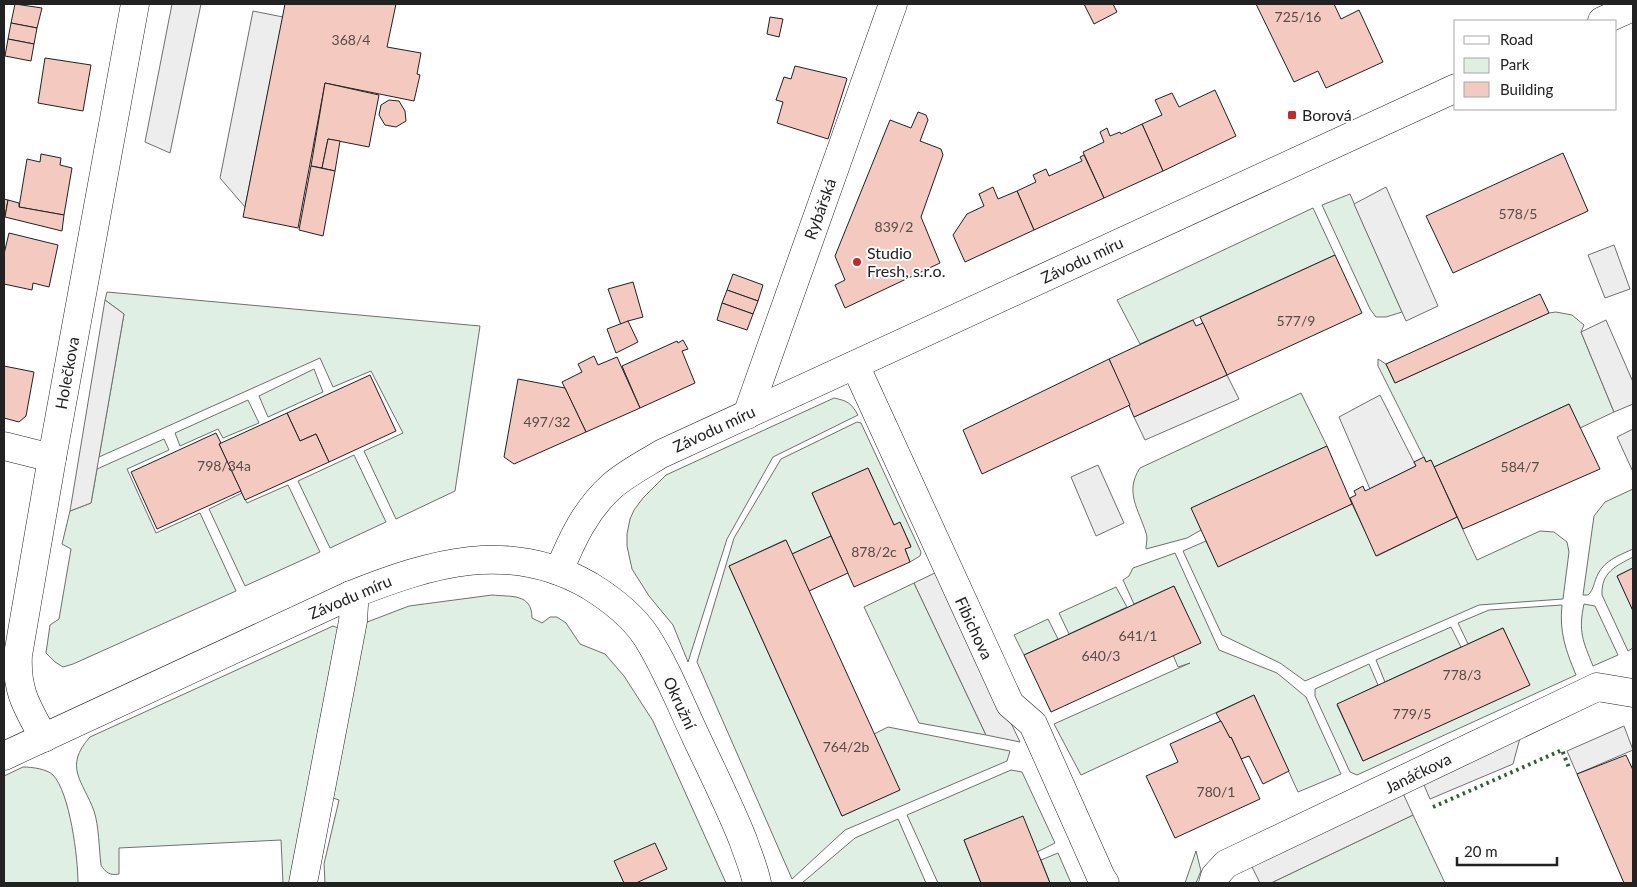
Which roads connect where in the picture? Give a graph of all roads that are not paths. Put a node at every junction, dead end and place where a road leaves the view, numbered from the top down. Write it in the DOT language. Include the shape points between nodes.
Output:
graph roads {
  1 [pos="135,4"];
  2 [pos="893,4"];
  3 [pos="1633,7"];
  4 [pos="1604,20"];
  5 [pos="1454,89"];
  6 [pos="855,365"];
  7 [pos="747,415"];
  8 [pos="4,446"];
  9 [pos="52,458"];
  10 [pos="559,571"];
  11 [pos="351,595"];
  12 [pos="1633,693"];
  13 [pos="44,738"];
  14 [pos="4,756"];
  15 [pos="758,880"];
  16 [pos="303,883"];
  17 [pos="1105,883"];
  18 [pos="1213,883"];
  1 -- 9 [label="street, Holečkova"];
  2 -- 7 [label="street, Rybářská"];
  3 -- 4 [label="street"];
  5 -- 6 [label="street, Závodu míru"];
  6 -- 7 [label="street, Závodu míru"];
  6 -- 17 [label="street, Fibichova" via="1010,704 1033,724"];
  7 -- 10 [label="street, Závodu míru" via="662,454 613,485 595,502 582,522"];
  8 -- 9 [label="street"];
  9 -- 13 [label="street, Holečkova" via="17,668 24,703"];
  10 -- 11 [label="street, Závodu míru" via="540,564 494,559 442,565"];
  10 -- 15 [label="street, Okružní" via="604,595 634,620 646,635 720,786"];
  11 -- 13 [label="street, Závodu míru"];
  11 -- 16 [label="street" via="353,622"];
  12 -- 18 [label="street, Janáčkova" via="1597,687 1226,864"];
  13 -- 14 [label="street, Závodu míru"];
}
